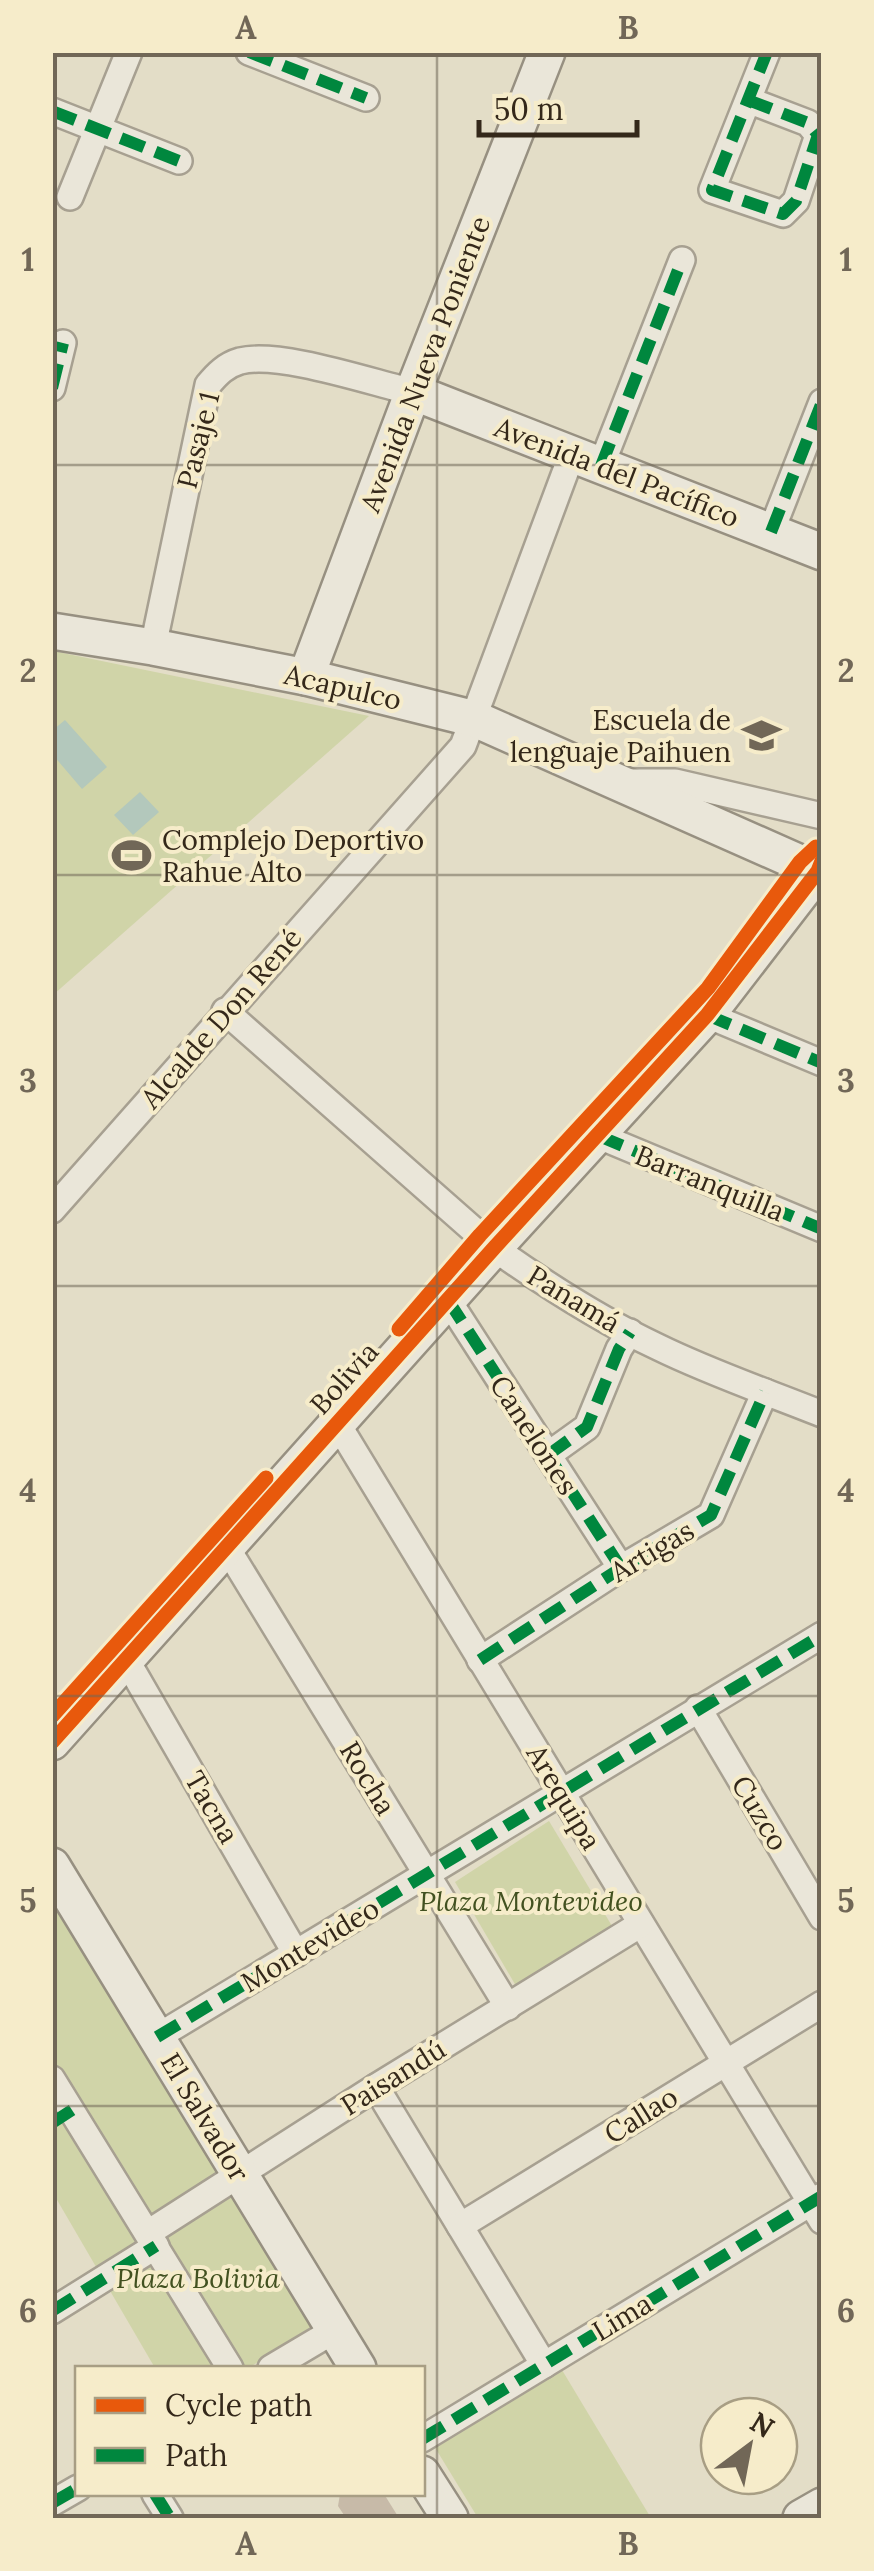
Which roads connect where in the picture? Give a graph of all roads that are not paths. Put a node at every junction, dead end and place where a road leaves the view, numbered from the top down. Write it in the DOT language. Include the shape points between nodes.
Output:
graph roads {
  1 [pos="129,52"];
  2 [pos="249,52"];
  3 [pos="546,52"];
  4 [pos="767,52"];
  5 [pos="366,98"];
  6 [pos="748,100"];
  7 [pos="52,111"];
  8 [pos="99,128"];
  9 [pos="179,161"];
  10 [pos="70,197"];
  11 [pos="682,260"];
  12 [pos="62,343"];
  13 [pos="52,388"];
  14 [pos="413,392"];
  15 [pos="822,402"];
  16 [pos="587,460"];
  17 [pos="771,532"];
  18 [pos="822,552"];
  19 [pos="52,631"];
  20 [pos="152,647"];
  21 [pos="306,677"];
  22 [pos="475,719"];
  23 [pos="622,782"];
  24 [pos="822,816"];
  25 [pos="820,868"];
  26 [pos="226,1012"];
  27 [pos="708,1016"];
  28 [pos="822,1064"];
  29 [pos="599,1136"];
  30 [pos="52,1210"];
  31 [pos="822,1228"];
  32 [pos="494,1248"];
  33 [pos="448,1300"];
  34 [pos="630,1332"];
  35 [pos="765,1392"];
  36 [pos="822,1414"];
  37 [pos="337,1423"];
  38 [pos="548,1456"];
  39 [pos="227,1548"];
  40 [pos="621,1568"];
  41 [pos="822,1635"];
  42 [pos="127,1660"];
  43 [pos="480,1660"];
  44 [pos="698,1708"];
  45 [pos="52,1742"];
  46 [pos="562,1793"];
  47 [pos="52,1866"];
  48 [pos="427,1875"];
  49 [pos="822,1917"];
  50 [pos="641,1924"];
  51 [pos="296,1954"];
  52 [pos="822,2004"];
  53 [pos="508,2007"];
  54 [pos="157,2037"];
  55 [pos="725,2063"];
  56 [pos="52,2078"];
  57 [pos="376,2087"];
  58 [pos="62,2116"];
  59 [pos="240,2173"];
  60 [pos="818,2207"];
  61 [pos="460,2226"];
  62 [pos="152,2240"];
  63 [pos="52,2311"];
  64 [pos="334,2330"];
  65 [pos="544,2364"];
  66 [pos="229,2366"];
  67 [pos="274,2366"];
  68 [pos="357,2366"];
  69 [pos="425,2437"];
  70 [pos="425,2479"];
  71 [pos="75,2490"];
  72 [pos="156,2496"];
  73 [pos="52,2503"];
  74 [pos="822,2506"];
  75 [pos="170,2518"];
  76 [pos="450,2518"];
  77 [pos="801,2518"];
  1 -- 8 [label="street"];
  2 -- 5 [label="street"];
  3 -- 14 [label="street, Avenida Nueva Poniente"];
  4 -- 6 [label="street"];
  6 -- 6 [label="street" via="808,123 818,135 796,201 783,214 712,190"];
  7 -- 8 [label="street"];
  8 -- 9 [label="street"];
  8 -- 10 [label="street"];
  11 -- 16 [label="street, Alcalde Don René"];
  12 -- 13 [label="street"];
  14 -- 16 [label="street, Avenida del Pacífico"];
  14 -- 20 [label="street, Pasaje 1" via="275,360 240,361 220,371 208,385"];
  14 -- 21 [label="street, Avenida Nueva Poniente"];
  15 -- 17 [label="street"];
  16 -- 17 [label="street, Avenida del Pacífico"];
  16 -- 22 [label="street, Alcalde Don René"];
  17 -- 18 [label="street, Avenida del Pacífico"];
  19 -- 20 [label="street, Acapulco"];
  20 -- 21 [label="street, Acapulco"];
  21 -- 22 [label="street, Acapulco"];
  22 -- 23 [label="street, Acapulco"];
  22 -- 26 [label="street, Alcalde Don René" via="463,746"];
  23 -- 24 [label="street, Acapulco" via="675,782"];
  23 -- 25 [label="street, Acapulco"];
  25 -- 27 [label="street, Bolivia"];
  26 -- 30 [label="street, Alcalde Don René"];
  26 -- 32 [label="street, Panamá"];
  27 -- 28 [label="street"];
  27 -- 29 [label="street, Bolivia"];
  29 -- 31 [label="street, Barranquilla"];
  29 -- 32 [label="street, Bolivia"];
  32 -- 33 [label="street, Bolivia"];
  32 -- 34 [label="street, Panamá"];
  33 -- 37 [label="street, Bolivia"];
  33 -- 38 [label="street, Canelones"];
  34 -- 35 [label="street, Panamá"];
  34 -- 38 [label="street" via="587,1427"];
  35 -- 36 [label="street, Panamá"];
  35 -- 40 [label="street, Artigas" via="711,1515"];
  37 -- 39 [label="street, Bolivia"];
  37 -- 43 [label="street, Arequipa"];
  38 -- 40 [label="street, Canelones"];
  39 -- 42 [label="street, Bolivia"];
  39 -- 48 [label="street, Rocha"];
  40 -- 43 [label="street, Artigas"];
  41 -- 44 [label="street, Montevideo"];
  42 -- 45 [label="street, Bolivia"];
  42 -- 51 [label="street, Tacna"];
  43 -- 46 [label="street, Arequipa"];
  44 -- 46 [label="street, Montevideo"];
  44 -- 49 [label="street, Cuzco"];
  46 -- 48 [label="street, Montevideo"];
  46 -- 50 [label="street, Arequipa"];
  47 -- 54 [label="street, El Salvador"];
  48 -- 51 [label="street, Montevideo"];
  48 -- 53 [label="street, Rocha"];
  50 -- 53 [label="street, Paisandú"];
  50 -- 55 [label="street, Arequipa"];
  51 -- 54 [label="street, Montevideo"];
  52 -- 55 [label="street, Callao"];
  53 -- 57 [label="street, Paisandú"];
  54 -- 59 [label="street, El Salvador"];
  55 -- 60 [label="street, Arequipa"];
  55 -- 61 [label="street, Callao"];
  56 -- 58 [label="street"];
  57 -- 59 [label="street, Paisandú"];
  57 -- 61 [label="street"];
  58 -- 62 [label="street"];
  59 -- 62 [label="street, Paisandú"];
  59 -- 64 [label="street, El Salvador"];
  60 -- 65 [label="street, Lima"];
  61 -- 65 [label="street"];
  62 -- 63 [label="street, Paisandú"];
  62 -- 66 [label="street"];
  64 -- 67 [label="street"];
  64 -- 68 [label="street, El Salvador"];
  65 -- 69 [label="street, Lima"];
  70 -- 76 [label="street"];
  71 -- 73 [label="street"];
  72 -- 75 [label="street"];
  74 -- 77 [label="street"];
}
